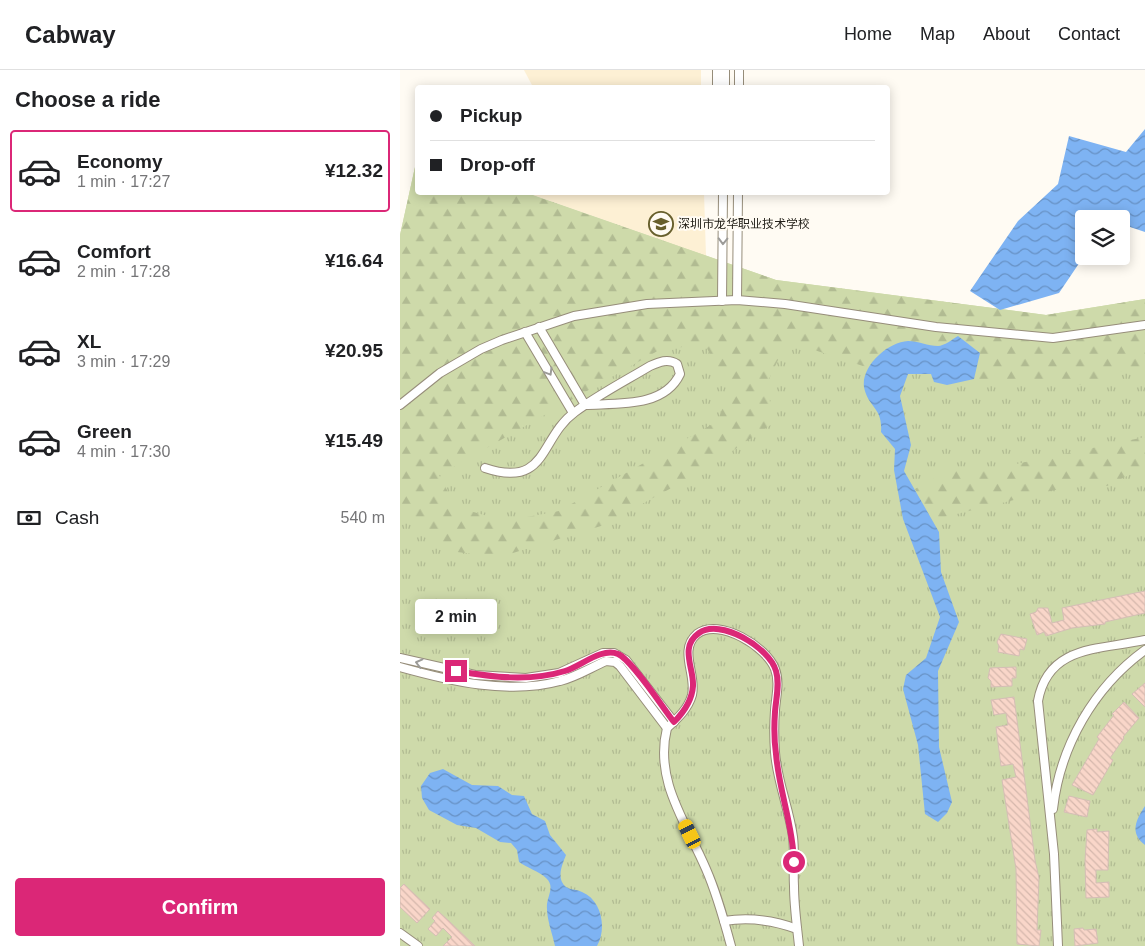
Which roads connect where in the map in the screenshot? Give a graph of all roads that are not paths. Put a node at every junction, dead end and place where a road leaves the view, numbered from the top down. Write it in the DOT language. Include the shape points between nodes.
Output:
graph roads {
  1 [pos="717,70"];
  2 [pos="725,70"];
  3 [pos="739,70"];
  4 [pos="717,85"];
  5 [pos="725,85"];
  6 [pos="739,85"];
  7 [pos="724,195"];
  8 [pos="738,195"];
  9 [pos="737,300"];
  10 [pos="722,301"];
  11 [pos="1145,325"];
  12 [pos="539,327"];
  13 [pos="525,332"];
  14 [pos="400,405"];
  15 [pos="585,405"];
  16 [pos="573,413"];
  17 [pos="485,468"];
  18 [pos="1145,640"];
  19 [pos="1145,650"];
  20 [pos="400,658"];
  21 [pos="400,667"];
  22 [pos="670,725"];
  23 [pos="1051,821"];
  24 [pos="724,921"];
  25 [pos="797,929"];
  26 [pos="400,933"];
  27 [pos="418,946"];
  28 [pos="731,946"];
  29 [pos="799,946"];
  30 [pos="1058,946"];
  1 -- 4 [label="street"];
  2 -- 5 [label="street"];
  3 -- 6 [label="street"];
  7 -- 10 [label="street, one-way"];
  8 -- 9 [label="street"];
  9 -- 10 [label="street"];
  9 -- 11 [label="street" via="785,304 936,328 1053,338"];
  10 -- 12 [label="street" via="610,309"];
  12 -- 13 [label="street"];
  12 -- 15 [label="street"];
  13 -- 14 [label="street" via="460,360 421,386"];
  13 -- 16 [label="street, one-way"];
  15 -- 15 [label="street" via="657,363 672,361 680,369 673,385 656,397"];
  15 -- 16 [label="street"];
  16 -- 17 [label="street" via="555,434 542,457 526,469 506,473"];
  18 -- 23 [label="street" via="1073,654 1048,672 1038,701"];
  19 -- 23 [label="street" via="1108,684 1082,721 1063,762"];
  22 -- 20 [label="street, one-way" via="626,660 614,653 604,653 559,673 526,678 469,674"];
  21 -- 22 [label="street" via="468,682 527,686 561,681 612,661 620,666"];
  22 -- 24 [label="street" via="663,755 666,783 709,874"];
  22 -- 25 [label="street" via="682,715 692,695 693,679 688,656 697,634 721,630 748,640 769,656 778,680 774,726 776,754 792,836"];
  23 -- 30 [label="street"];
  24 -- 25 [label="street" via="756,919"];
  24 -- 28 [label="street"];
  25 -- 29 [label="street"];
  26 -- 27 [label="street"];
}
